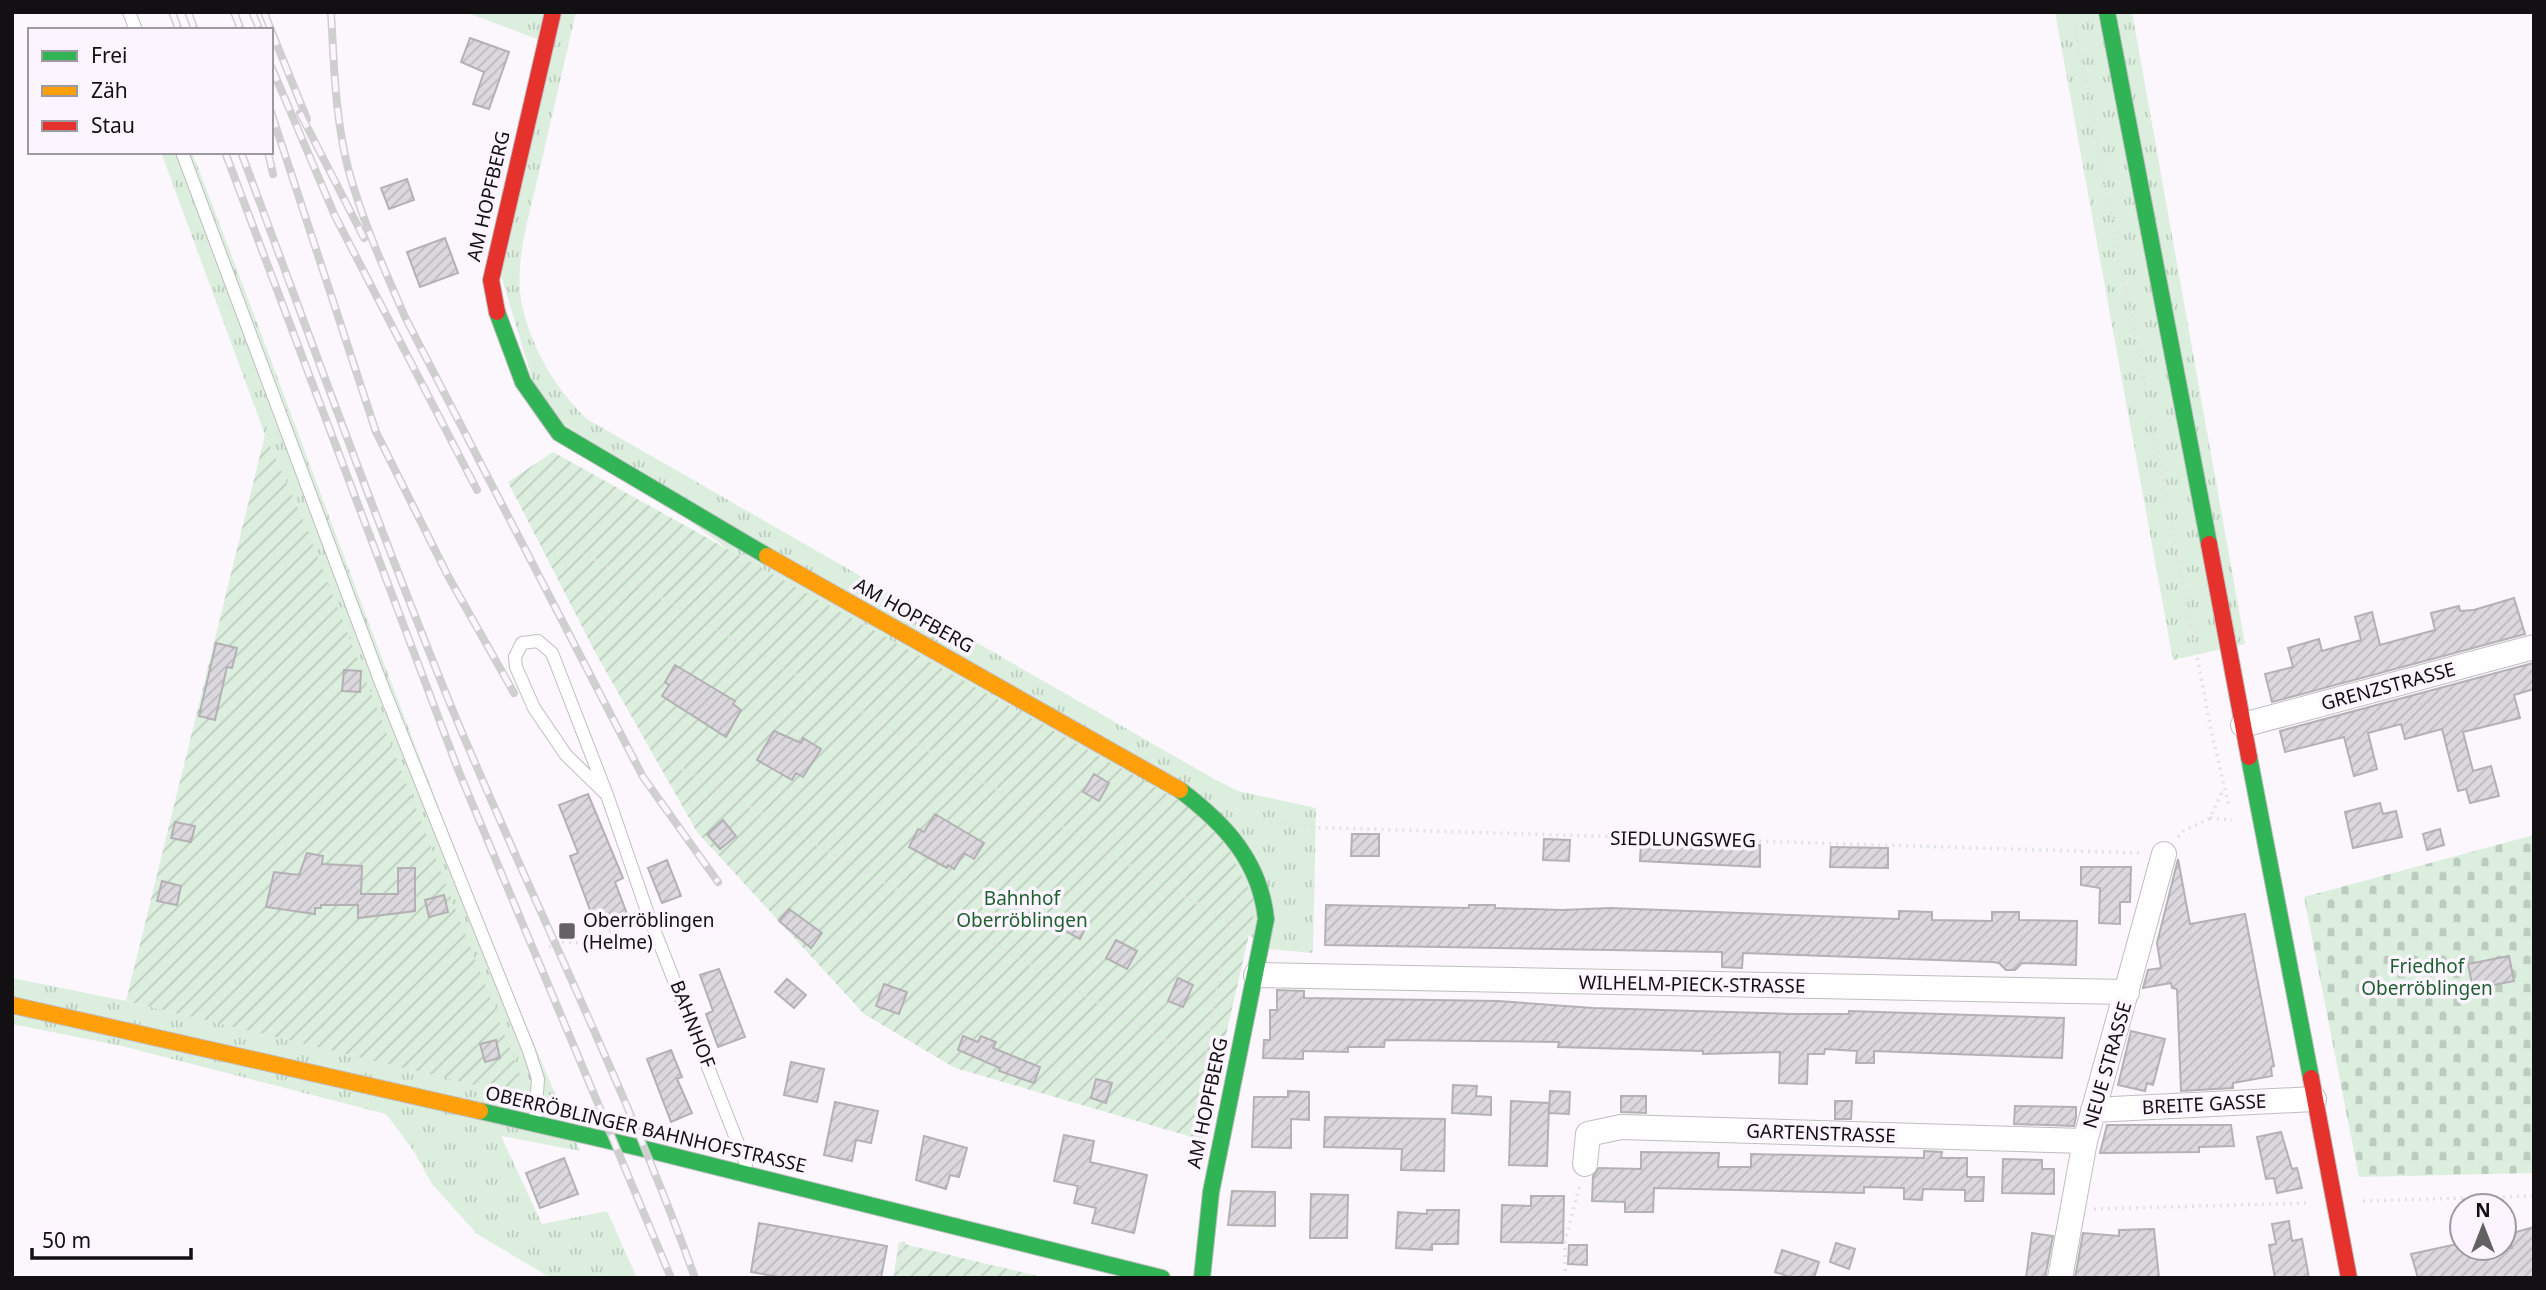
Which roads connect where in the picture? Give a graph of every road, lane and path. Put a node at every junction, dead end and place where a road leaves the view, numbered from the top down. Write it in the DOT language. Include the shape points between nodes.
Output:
graph roads {
  1 [pos="552,12"];
  2 [pos="2072,12"];
  3 [pos="2107,12"];
  4 [pos="183,154"];
  5 [pos="576,549"];
  6 [pos="2534,647"];
  7 [pos="2205,698"];
  8 [pos="2243,725"];
  9 [pos="668,761"];
  10 [pos="2223,791"];
  11 [pos="607,795"];
  12 [pos="2210,818"];
  13 [pos="1252,820"];
  14 [pos="2238,821"];
  15 [pos="2164,854"];
  16 [pos="648,914"];
  17 [pos="549,947"];
  18 [pos="1256,975"];
  19 [pos="2127,992"];
  20 [pos="12,1005"];
  21 [pos="2314,1099"];
  22 [pos="2093,1110"];
  23 [pos="535,1123"];
  24 [pos="2085,1141"];
  25 [pos="1585,1164"];
  26 [pos="744,1174"];
  27 [pos="2534,1196"];
  28 [pos="2361,1201"];
  29 [pos="2301,1203"];
  30 [pos="2071,1210"];
  31 [pos="909,1214"];
  32 [pos="897,1278"];
  33 [pos="1162,1278"];
  34 [pos="1202,1278"];
  35 [pos="1565,1278"];
  36 [pos="2060,1278"];
  37 [pos="2349,1278"];
  1 -- 18 [label="street, AM HOPFBERG" via="491,280 512,356 544,419 559,433 770,558 1170,783 1203,807 1239,844 1261,879 1266,919"];
  2 -- 7 [label="path"];
  3 -- 8 [label="street"];
  4 -- 23 [label="lane" via="385,695 529,1051 538,1079"];
  5 -- 9 [label="path" via="1228,922 1204,1062"];
  6 -- 8 [label="street, GRENZSTRASSE"];
  8 -- 21 [label="street"];
  10 -- 12 [label="path"];
  11 -- 11 [label="lane, BAHNHOF" via="552,653 538,640 522,643 516,667 534,708 566,755"];
  11 -- 16 [label="lane, BAHNHOF"];
  12 -- 14 [label="path"];
  12 -- 15 [label="path" via="2184,831"];
  13 -- 15 [label="path, SIEDLUNGSWEG" via="1329,828"];
  15 -- 19 [label="street, NEUE STRASSE"];
  16 -- 17 [label="path" via="582,943"];
  16 -- 26 [label="lane, BAHNHOF" via="746,1164"];
  18 -- 19 [label="street, WILHELM-PIECK-STRASSE"];
  18 -- 34 [label="street, AM HOPFBERG" via="1211,1192"];
  19 -- 22 [label="street, NEUE STRASSE"];
  20 -- 23 [label="street, OBERRÖBLINGER BAHNHOFSTRASSE"];
  21 -- 22 [label="street, BREITE GASSE"];
  21 -- 37 [label="street"];
  22 -- 24 [label="street, NEUE STRASSE"];
  23 -- 26 [label="street, OBERRÖBLINGER BAHNHOFSTRASSE"];
  24 -- 25 [label="street, GARTENSTRASSE" via="1621,1126 1588,1134"];
  24 -- 30 [label="street, NEUE STRASSE"];
  25 -- 35 [label="path" via="1565,1242"];
  26 -- 31 [label="street, OBERRÖBLINGER BAHNHOFSTRASSE"];
  27 -- 28 [label="path"];
  29 -- 30 [label="path"];
  30 -- 36 [label="street, NEUE STRASSE"];
  31 -- 32 [label="path"];
  31 -- 33 [label="street, OBERRÖBLINGER BAHNHOFSTRASSE"];
}
